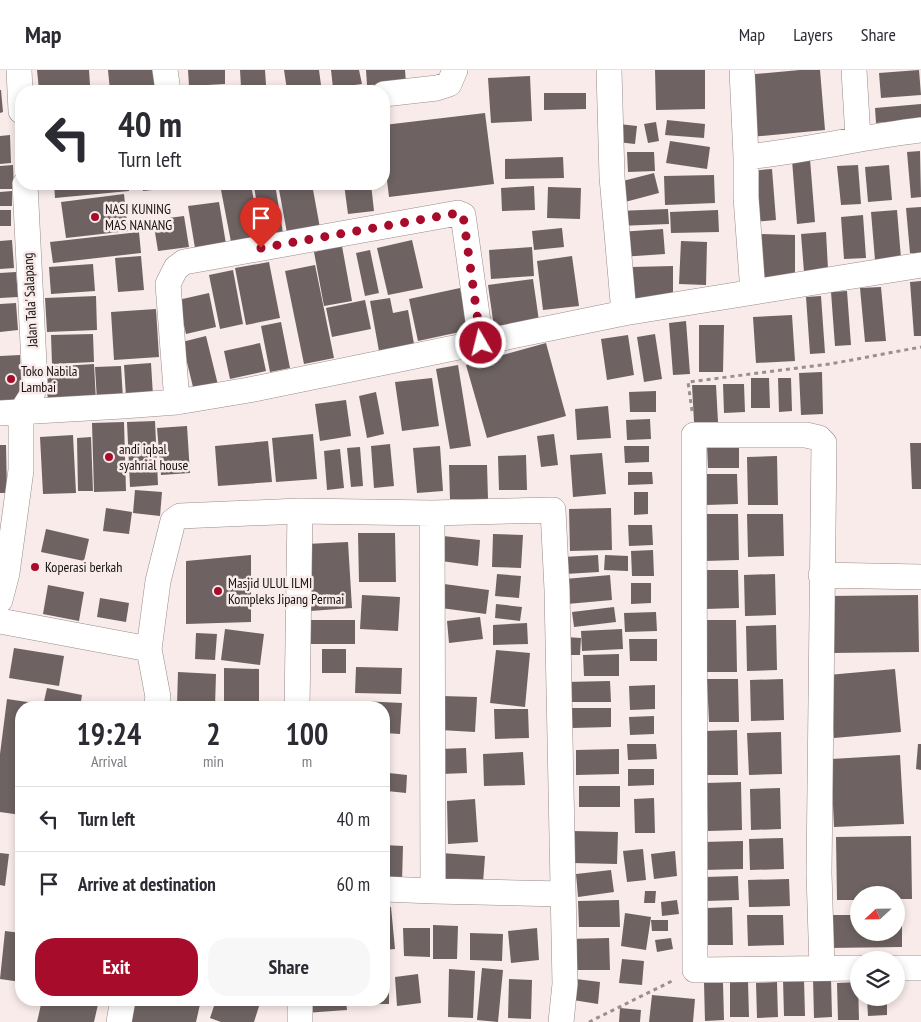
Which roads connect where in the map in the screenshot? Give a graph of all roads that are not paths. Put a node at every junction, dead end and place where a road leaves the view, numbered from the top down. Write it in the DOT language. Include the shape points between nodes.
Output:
graph roads {
  1 [pos="19,70"];
  2 [pos="165,70"];
  3 [pos="455,70"];
  4 [pos="609,70"];
  5 [pos="742,70"];
  6 [pos="854,70"];
  7 [pos="20,85"];
  8 [pos="167,85"];
  9 [pos="390,93"];
  10 [pos="921,130"];
  11 [pos="858,138"];
  12 [pos="746,157"];
  13 [pos="25,190"];
  14 [pos="921,265"];
  15 [pos="753,292"];
  16 [pos="624,313"];
  17 [pos="481,343"];
  18 [pos="177,402"];
  19 [pos="11,412"];
  20 [pos="300,511"];
  21 [pos="432,513"];
  22 [pos="3,573"];
  23 [pos="821,575"];
  24 [pos="921,577"];
  25 [pos="0,600"];
  26 [pos="0,621"];
  27 [pos="149,650"];
  28 [pos="157,701"];
  29 [pos="297,701"];
  30 [pos="390,889"];
  31 [pos="433,891"];
  32 [pos="563,894"];
  33 [pos="822,968"];
  34 [pos="850,968"];
  35 [pos="905,968"];
  36 [pos="921,968"];
  37 [pos="122,1006"];
  38 [pos="300,1006"];
  39 [pos="119,1022"];
  40 [pos="300,1022"];
  41 [pos="561,1022"];
  1 -- 7 [label="street"];
  2 -- 8 [label="street"];
  3 -- 9 [label="street" via="449,84"];
  4 -- 16 [label="street" via="612,177"];
  5 -- 12 [label="street"];
  6 -- 11 [label="street"];
  10 -- 11 [label="street"];
  11 -- 12 [label="street" via="832,145"];
  12 -- 15 [label="street"];
  13 -- 19 [label="street, Jalan Tala' Salapang" via="34,384 32,395"];
  14 -- 15 [label="street"];
  15 -- 16 [label="street"];
  16 -- 17 [label="street"];
  17 -- 18 [label="street" via="291,383"];
  17 -- 18 [label="street" via="463,215 458,213 184,262 176,268 168,284"];
  18 -- 19 [label="street"];
  19 -- 22 [label="street" via="21,470"];
  20 -- 21 [label="street"];
  20 -- 27 [label="street" via="180,516 173,521 158,580"];
  20 -- 29 [label="street"];
  21 -- 31 [label="street"];
  21 -- 32 [label="street" via="553,510"];
  22 -- 25 [label="street"];
  23 -- 24 [label="street"];
  23 -- 33 [label="street" via="819,873"];
  23 -- 33 [label="street" via="824,443 819,438 806,435 694,435 695,970"];
  26 -- 27 [label="street"];
  27 -- 28 [label="street"];
  30 -- 31 [label="street"];
  31 -- 32 [label="street"];
  32 -- 41 [label="street" via="566,984"];
  33 -- 34 [label="street"];
  35 -- 36 [label="street"];
  37 -- 39 [label="street"];
  38 -- 40 [label="street"];
}
